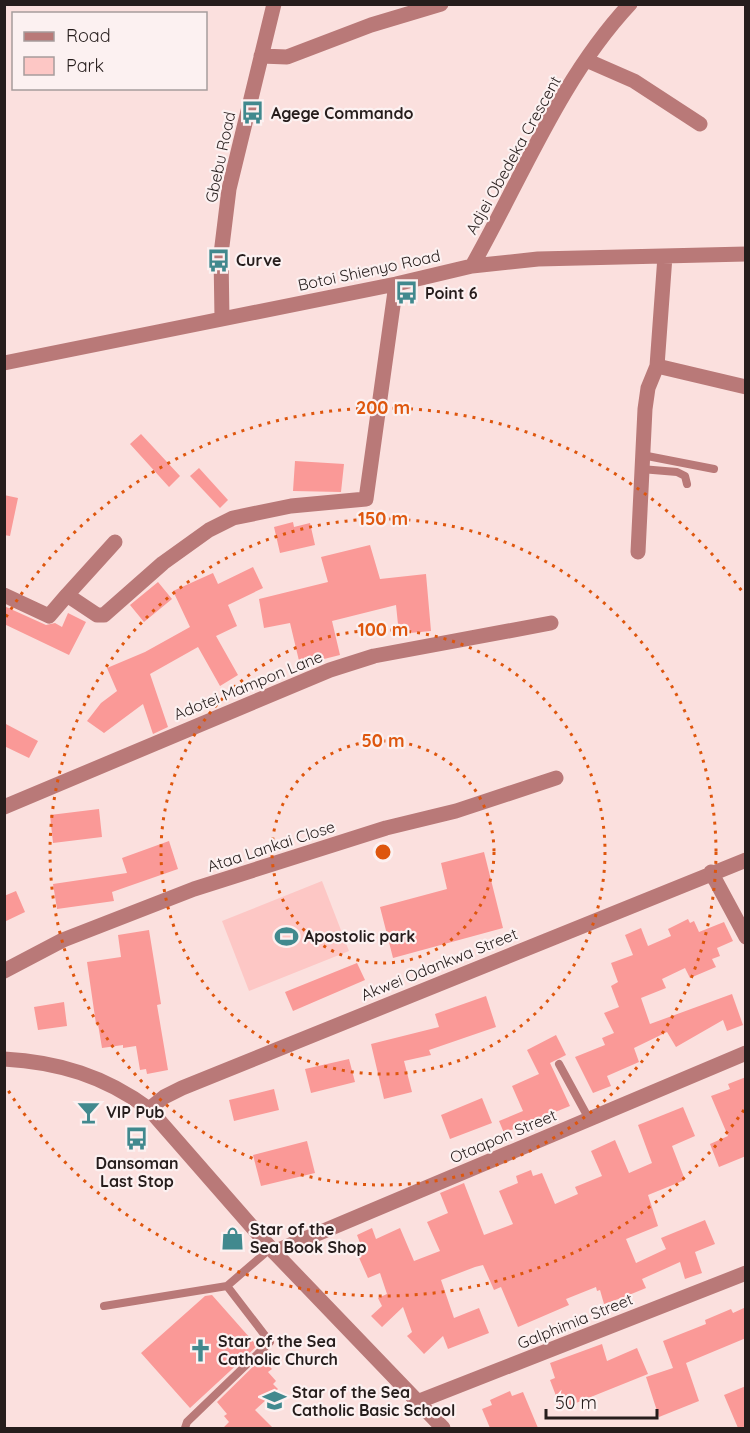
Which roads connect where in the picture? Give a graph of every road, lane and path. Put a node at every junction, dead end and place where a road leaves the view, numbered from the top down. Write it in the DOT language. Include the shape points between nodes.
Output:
graph roads {
  1 [pos="274,4"];
  2 [pos="441,4"];
  3 [pos="630,4"];
  4 [pos="261,56"];
  5 [pos="586,60"];
  6 [pos="700,124"];
  7 [pos="746,254"];
  8 [pos="665,256"];
  9 [pos="472,266"];
  10 [pos="396,284"];
  11 [pos="222,319"];
  12 [pos="4,363"];
  13 [pos="657,366"];
  14 [pos="746,387"];
  15 [pos="641,462"];
  16 [pos="714,469"];
  17 [pos="687,484"];
  18 [pos="115,542"];
  19 [pos="638,552"];
  20 [pos="4,595"];
  21 [pos="68,595"];
  22 [pos="550,623"];
  23 [pos="556,778"];
  24 [pos="4,807"];
  25 [pos="746,860"];
  26 [pos="711,872"];
  27 [pos="746,937"];
  28 [pos="4,971"];
  29 [pos="746,1053"];
  30 [pos="4,1059"];
  31 [pos="559,1064"];
  32 [pos="149,1108"];
  33 [pos="590,1119"];
  34 [pos="273,1250"];
  35 [pos="746,1273"];
  36 [pos="227,1286"];
  37 [pos="104,1306"];
  38 [pos="417,1402"];
  39 [pos="185,1428"];
  40 [pos="442,1428"];
  1 -- 4 [label="street, Gbebu Road"];
  2 -- 4 [label="street" via="287,57"];
  3 -- 5 [label="street, Adjei Obedeka Crescent"];
  4 -- 11 [label="street, Gbebu Road" via="229,189 221,254"];
  5 -- 6 [label="street" via="634,81"];
  5 -- 9 [label="street, Adjei Obedeka Crescent" via="553,113"];
  7 -- 8 [label="street, Botoi Shienyo Road"];
  8 -- 9 [label="street, Botoi Shienyo Road" via="538,259"];
  8 -- 13 [label="street"];
  9 -- 10 [label="street, Botoi Shienyo Road"];
  10 -- 11 [label="street, Botoi Shienyo Road"];
  10 -- 21 [label="street" via="366,499 291,506 233,518 172,556 109,614 97,615"];
  11 -- 12 [label="street, Botoi Shienyo Road"];
  13 -- 14 [label="street"];
  13 -- 15 [label="street" via="648,388"];
  15 -- 16 [label="lane"];
  15 -- 17 [label="lane" via="677,472 685,476"];
  15 -- 19 [label="street"];
  18 -- 21 [label="street"];
  20 -- 21 [label="street" via="49,616"];
  22 -- 24 [label="street, Adotei Mampon Lane" via="374,656 330,670"];
  23 -- 28 [label="street, Ataa Lankai Close" via="194,890 63,940"];
  25 -- 26 [label="street, Akwei Odankwa Street"];
  26 -- 27 [label="street"];
  26 -- 32 [label="street, Akwei Odankwa Street" via="182,1088"];
  29 -- 33 [label="street, Otaapon Street"];
  30 -- 32 [label="street" via="63,1066 97,1077"];
  31 -- 33 [label="lane"];
  32 -- 34 [label="street"];
  33 -- 34 [label="street, Otaapon Street"];
  34 -- 36 [label="lane"];
  34 -- 38 [label="street"];
  35 -- 38 [label="street, Galphimia Street"];
  36 -- 37 [label="lane"];
  36 -- 39 [label="lane" via="270,1342"];
  38 -- 40 [label="street"];
}
